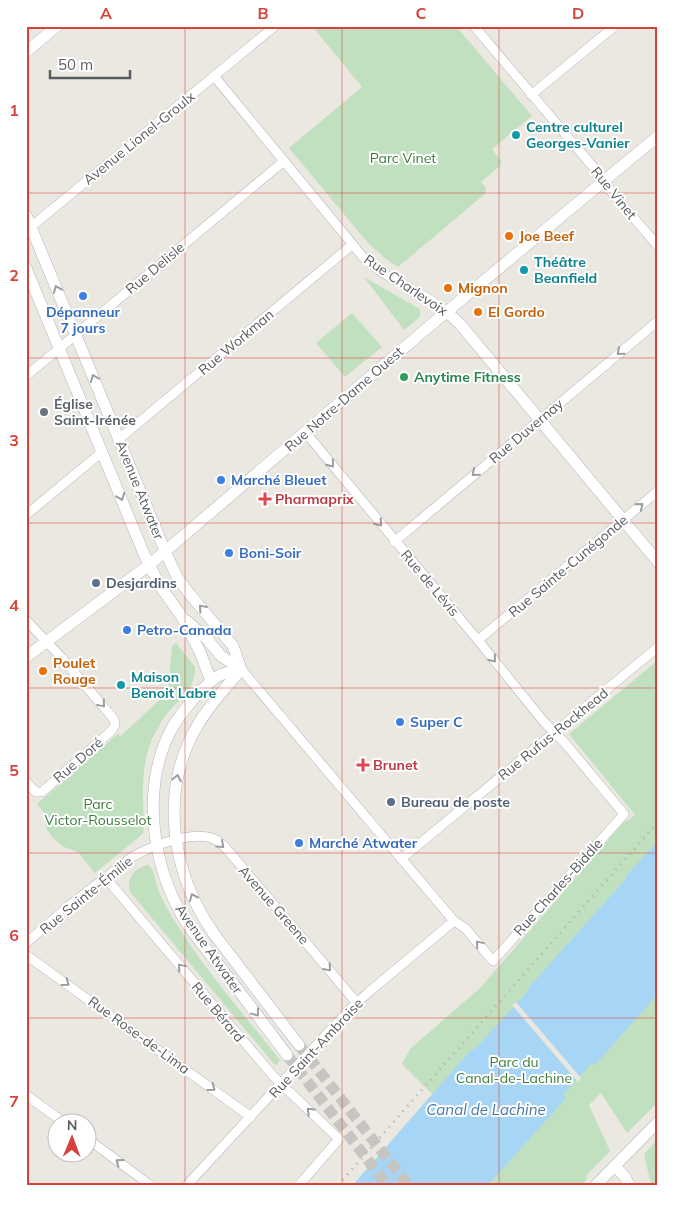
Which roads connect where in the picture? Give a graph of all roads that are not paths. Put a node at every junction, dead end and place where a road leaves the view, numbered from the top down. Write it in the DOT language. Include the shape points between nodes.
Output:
graph roads {
  1 [pos="57,26"];
  2 [pos="275,26"];
  3 [pos="474,26"];
  4 [pos="615,26"];
  5 [pos="26,52"];
  6 [pos="214,76"];
  7 [pos="532,95"];
  8 [pos="658,136"];
  9 [pos="284,161"];
  10 [pos="604,181"];
  11 [pos="26,215"];
  12 [pos="28,229"];
  13 [pos="352,245"];
  14 [pos="658,246"];
  15 [pos="26,268"];
  16 [pos="447,312"];
  17 [pos="658,321"];
  18 [pos="76,334"];
  19 [pos="60,347"];
  20 [pos="26,376"];
  21 [pos="540,420"];
  22 [pos="306,433"];
  23 [pos="119,439"];
  24 [pos="102,452"];
  25 [pos="658,491"];
  26 [pos="26,515"];
  27 [pos="622,520"];
  28 [pos="394,542"];
  29 [pos="165,552"];
  30 [pos="658,562"];
  31 [pos="149,565"];
  32 [pos="182,617"];
  33 [pos="26,620"];
  34 [pos="478,640"];
  35 [pos="47,641"];
  36 [pos="658,647"];
  37 [pos="26,657"];
  38 [pos="241,669"];
  39 [pos="211,682"];
  40 [pos="554,733"];
  41 [pos="26,782"];
  42 [pos="624,814"];
  43 [pos="176,840"];
  44 [pos="158,846"];
  45 [pos="401,859"];
  46 [pos="105,877"];
  47 [pos="454,921"];
  48 [pos="26,943"];
  49 [pos="26,955"];
  50 [pos="493,961"];
  51 [pos="357,1003"];
  52 [pos="299,1045"];
  53 [pos="287,1055"];
  54 [pos="281,1084"];
  55 [pos="26,1095"];
  56 [pos="52,1114"];
  57 [pos="251,1117"];
  58 [pos="658,1122"];
  59 [pos="98,1146"];
  60 [pos="615,1166"];
  61 [pos="150,1185"];
  62 [pos="187,1185"];
  63 [pos="299,1185"];
  64 [pos="596,1185"];
  65 [pos="629,1185"];
  1 -- 5 [label="main road"];
  2 -- 6 [label="street, Avenue Lionel-Groulx"];
  3 -- 7 [label="street, Rue Vinet"];
  4 -- 7 [label="street"];
  6 -- 9 [label="street, Rue Charlevoix"];
  6 -- 12 [label="street, Avenue Lionel-Groulx"];
  7 -- 10 [label="street, Rue Vinet"];
  8 -- 10 [label="main road, Rue Notre-Dame Ouest"];
  9 -- 13 [label="street, Rue Charlevoix"];
  9 -- 18 [label="street, Rue Delisle"];
  10 -- 14 [label="street, Rue Vinet"];
  10 -- 16 [label="main road, Rue Notre-Dame Ouest"];
  11 -- 12 [label="main road, Avenue Atwater"];
  18 -- 12 [label="main road, Avenue Atwater, one-way"];
  13 -- 16 [label="street, Rue Charlevoix" via="375,267"];
  13 -- 23 [label="street, Rue Workman"];
  15 -- 19 [label="main road, Avenue Atwater"];
  16 -- 21 [label="main road, Rue Charlevoix"];
  16 -- 22 [label="main road, Rue Notre-Dame Ouest"];
  17 -- 21 [label="street, Rue Duvernay, one-way"];
  18 -- 19 [label="street, Rue Delisle"];
  23 -- 18 [label="main road, Avenue Atwater, one-way"];
  19 -- 20 [label="street, Rue Delisle"];
  19 -- 24 [label="main road, Avenue Atwater"];
  21 -- 27 [label="main road, Rue Charlevoix"];
  21 -- 28 [label="street, Rue Duvernay, one-way"];
  22 -- 28 [label="street, Rue de Lévis, one-way"];
  22 -- 29 [label="main road, Rue Notre-Dame Ouest"];
  23 -- 29 [label="main road, Avenue Atwater"];
  24 -- 26 [label="street"];
  24 -- 31 [label="main road, Avenue Atwater, one-way"];
  27 -- 25 [label="street, Rue Sainte-Cunégonde, one-way"];
  27 -- 30 [label="main road, Rue Charlevoix"];
  27 -- 34 [label="street, Rue Sainte-Cunégonde"];
  28 -- 34 [label="street, Rue de Lévis"];
  29 -- 31 [label="main road, Rue Notre-Dame Ouest"];
  38 -- 29 [label="main road, Avenue Atwater, one-way" via="234,646 188,592"];
  31 -- 32 [label="main road, Avenue Atwater"];
  31 -- 35 [label="main road, Rue Notre-Dame Ouest"];
  32 -- 38 [label="main road, Avenue Atwater" via="221,656"];
  32 -- 39 [label="main road, Avenue Atwater"];
  33 -- 35 [label="street"];
  34 -- 40 [label="street, Rue de Lévis, one-way"];
  35 -- 37 [label="main road, Rue Notre-Dame Ouest"];
  35 -- 41 [label="street, Rue Doré, one-way" via="113,718 114,727 40,792 34,791"];
  36 -- 40 [label="street, Rue Rufus-Rockhead"];
  38 -- 39 [label="main road" via="222,674"];
  43 -- 38 [label="main road, Avenue Atwater, one-way" via="174,797 184,752 202,718"];
  38 -- 45 [label="street, Avenue Atwater"];
  39 -- 44 [label="main road, Avenue Atwater" via="176,721 159,758 153,804"];
  40 -- 42 [label="street, Rue de Lévis"];
  40 -- 45 [label="street, Rue Rufus-Rockhead"];
  42 -- 50 [label="street, Rue Charles-Biddle"];
  43 -- 44 [label="street, Rue Sainte-Émilie"];
  43 -- 51 [label="street, Avenue Greene, one-way" via="204,837 220,842"];
  52 -- 43 [label="main road, Avenue Atwater, one-way" via="202,916 187,884"];
  44 -- 46 [label="street, Rue Sainte-Émilie" via="132,857"];
  44 -- 53 [label="main road, Avenue Atwater, one-way" via="169,887 184,918"];
  45 -- 47 [label="street, Avenue Atwater"];
  46 -- 48 [label="street, Rue Sainte-Émilie"];
  54 -- 46 [label="street, Rue Bérard, one-way"];
  50 -- 47 [label="street, Avenue Atwater, one-way" via="465,928"];
  47 -- 51 [label="street, Rue Saint-Ambroise"];
  49 -- 57 [label="street, Rue Rose-de-Lima, one-way"];
  51 -- 54 [label="street, Rue Saint-Ambroise"];
  54 -- 57 [label="street, Rue Saint-Ambroise"];
  63 -- 54 [label="street, Rue Bérard, one-way" via="340,1139"];
  55 -- 56 [label="street"];
  57 -- 62 [label="street, Rue Saint-Ambroise"];
  58 -- 60 [label="main road"];
  61 -- 59 [label="street, one-way"];
  60 -- 64 [label="main road"];
  60 -- 65 [label="main road"];
}
